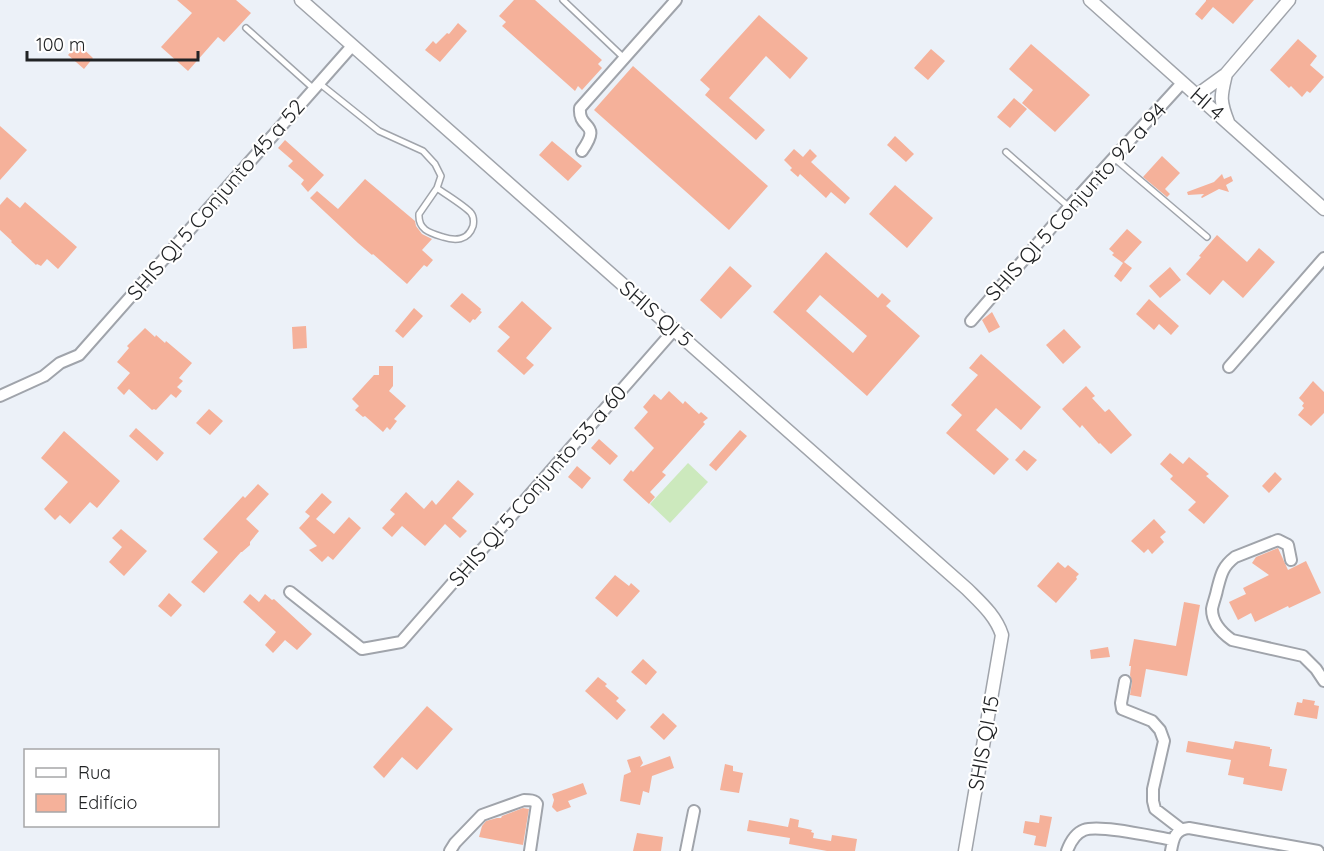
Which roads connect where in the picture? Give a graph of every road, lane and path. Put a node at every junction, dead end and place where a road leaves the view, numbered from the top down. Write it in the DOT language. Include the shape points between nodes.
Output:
graph roads {
  1 [pos="301,0"];
  2 [pos="562,0"];
  3 [pos="676,0"];
  4 [pos="1090,0"];
  5 [pos="1288,0"];
  6 [pos="246,28"];
  7 [pos="352,46"];
  8 [pos="624,58"];
  9 [pos="1226,74"];
  10 [pos="1182,82"];
  11 [pos="316,86"];
  12 [pos="1197,95"];
  13 [pos="1228,123"];
  14 [pos="582,151"];
  15 [pos="1006,152"];
  16 [pos="1114,158"];
  17 [pos="437,188"];
  18 [pos="1069,207"];
  19 [pos="1324,209"];
  20 [pos="1207,237"];
  21 [pos="1324,259"];
  22 [pos="970,321"];
  23 [pos="674,330"];
  24 [pos="1229,367"];
  25 [pos="0,396"];
  26 [pos="1291,560"];
  27 [pos="290,592"];
  28 [pos="1002,636"];
  29 [pos="1125,681"];
  30 [pos="1324,681"];
  31 [pos="694,811"];
  32 [pos="1181,829"];
  33 [pos="1172,846"];
  34 [pos="450,851"];
  35 [pos="530,851"];
  36 [pos="686,851"];
  37 [pos="965,851"];
  38 [pos="1067,851"];
  39 [pos="1318,851"];
  1 -- 7 [label="street, SHIS QI 5"];
  2 -- 8 [label="lane"];
  3 -- 8 [label="street"];
  4 -- 10 [label="street, HI 4"];
  5 -- 9 [label="street"];
  6 -- 11 [label="lane"];
  7 -- 11 [label="street, SHIS QI 5 Conjunto 45 a 52"];
  7 -- 23 [label="street, SHIS QI 5"];
  8 -- 14 [label="street" via="580,108 591,132"];
  9 -- 12 [label="street"];
  9 -- 13 [label="street" via="1221,104"];
  10 -- 12 [label="street, HI 4"];
  10 -- 16 [label="street, SHIS QI 5 Conjunto 92 a 94"];
  11 -- 17 [label="lane" via="379,131 423,151 441,177"];
  11 -- 25 [label="street, SHIS QI 5 Conjunto 45 a 52" via="80,356"];
  12 -- 13 [label="street, HI 4"];
  13 -- 19 [label="street, HI 4"];
  15 -- 18 [label="lane"];
  16 -- 18 [label="street, SHIS QI 5 Conjunto 92 a 94"];
  16 -- 20 [label="lane"];
  17 -- 17 [label="lane" via="419,214 421,225 428,232 454,240 465,238 472,229 471,213"];
  18 -- 22 [label="street, SHIS QI 5 Conjunto 92 a 94"];
  21 -- 24 [label="street"];
  23 -- 27 [label="street, SHIS QI 5 Conjunto 53 a 60" via="401,642 362,649"];
  23 -- 28 [label="street, SHIS QI 5" via="967,589 999,624"];
  26 -- 30 [label="street" via="1288,545 1278,540 1235,557 1222,571 1212,610 1214,618 1233,640 1303,656"];
  28 -- 37 [label="street, SHIS QI 15"];
  29 -- 32 [label="street" via="1122,709 1152,721 1164,741 1153,789 1155,809"];
  31 -- 36 [label="street"];
  32 -- 33 [label="street"];
  32 -- 39 [label="street"];
  33 -- 38 [label="street" via="1095,828 1083,830"];
  34 -- 35 [label="street" via="482,815 524,800 537,804"];
}
